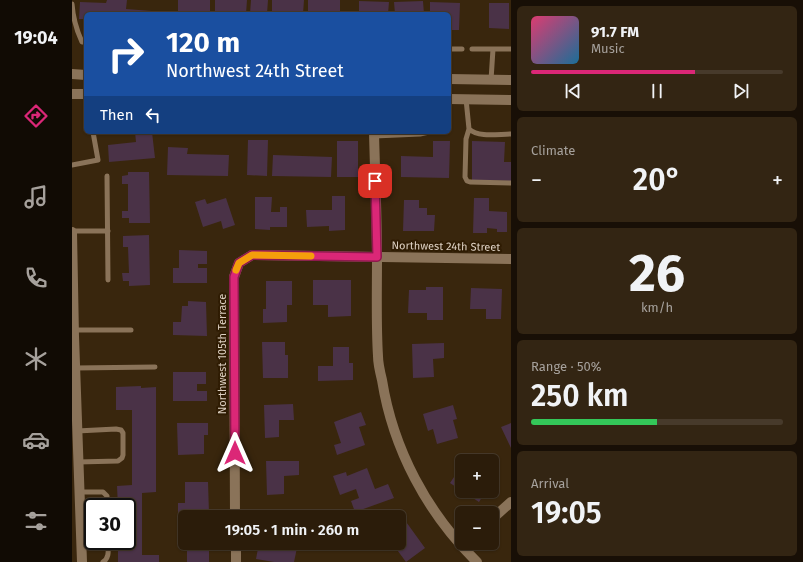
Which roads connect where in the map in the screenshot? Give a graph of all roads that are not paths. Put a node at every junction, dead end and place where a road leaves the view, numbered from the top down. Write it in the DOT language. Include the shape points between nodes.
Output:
graph roads {
  1 [pos="72,4"];
  2 [pos="84,42"];
  3 [pos="451,49"];
  4 [pos="462,49"];
  5 [pos="472,49"];
  6 [pos="492,49"];
  7 [pos="511,49"];
  8 [pos="72,74"];
  9 [pos="84,75"];
  10 [pos="451,79"];
  11 [pos="491,80"];
  12 [pos="511,80"];
  13 [pos="72,94"];
  14 [pos="84,94"];
  15 [pos="451,99"];
  16 [pos="466,99"];
  17 [pos="511,100"];
  18 [pos="469,129"];
  19 [pos="93,134"];
  20 [pos="374,134"];
  21 [pos="420,134"];
  22 [pos="511,134"];
  23 [pos="72,165"];
  24 [pos="107,176"];
  25 [pos="511,183"];
  26 [pos="108,231"];
  27 [pos="72,232"];
  28 [pos="377,257"];
  29 [pos="511,259"];
  30 [pos="239,263"];
  31 [pos="108,280"];
  32 [pos="74,330"];
  33 [pos="131,330"];
  34 [pos="155,367"];
  35 [pos="75,368"];
  36 [pos="77,431"];
  37 [pos="78,462"];
  38 [pos="80,492"];
  39 [pos="107,498"];
  40 [pos="511,502"];
  41 [pos="235,510"];
  42 [pos="499,513"];
  43 [pos="455,536"];
  44 [pos="108,550"];
  45 [pos="236,550"];
  46 [pos="468,550"];
  47 [pos="82,562"];
  48 [pos="103,562"];
  49 [pos="236,562"];
  50 [pos="477,562"];
  1 -- 2 [label="lane" via="77,32"];
  3 -- 4 [label="lane"];
  5 -- 6 [label="lane"];
  6 -- 7 [label="lane"];
  6 -- 11 [label="lane"];
  8 -- 9 [label="street"];
  10 -- 11 [label="street"];
  11 -- 12 [label="street"];
  13 -- 14 [label="street"];
  15 -- 16 [label="street"];
  16 -- 17 [label="street"];
  16 -- 18 [label="lane"];
  18 -- 22 [label="lane" via="479,134"];
  18 -- 25 [label="lane" via="466,139 467,181"];
  19 -- 23 [label="lane" via="98,160"];
  20 -- 21 [label="lane"];
  20 -- 28 [label="street"];
  24 -- 26 [label="lane"];
  26 -- 27 [label="lane"];
  26 -- 31 [label="lane"];
  27 -- 32 [label="street"];
  28 -- 29 [label="street, Northwest 24th Street"];
  28 -- 30 [label="street, Northwest 24th Street" via="252,255"];
  28 -- 43 [label="street" via="378,357 386,402 398,444 417,481 440,520"];
  30 -- 41 [label="street, Northwest 105th Terrace" via="234,277"];
  32 -- 33 [label="lane"];
  32 -- 35 [label="street"];
  34 -- 35 [label="lane"];
  35 -- 36 [label="street"];
  36 -- 37 [label="street"];
  36 -- 37 [label="lane" via="116,429 123,433 123,455 118,461"];
  37 -- 38 [label="street"];
  38 -- 39 [label="lane" via="103,492"];
  38 -- 47 [label="street"];
  40 -- 42 [label="street"];
  44 -- 48 [label="lane" via="108,557"];
  45 -- 49 [label="street"];
  46 -- 50 [label="street"];
}
